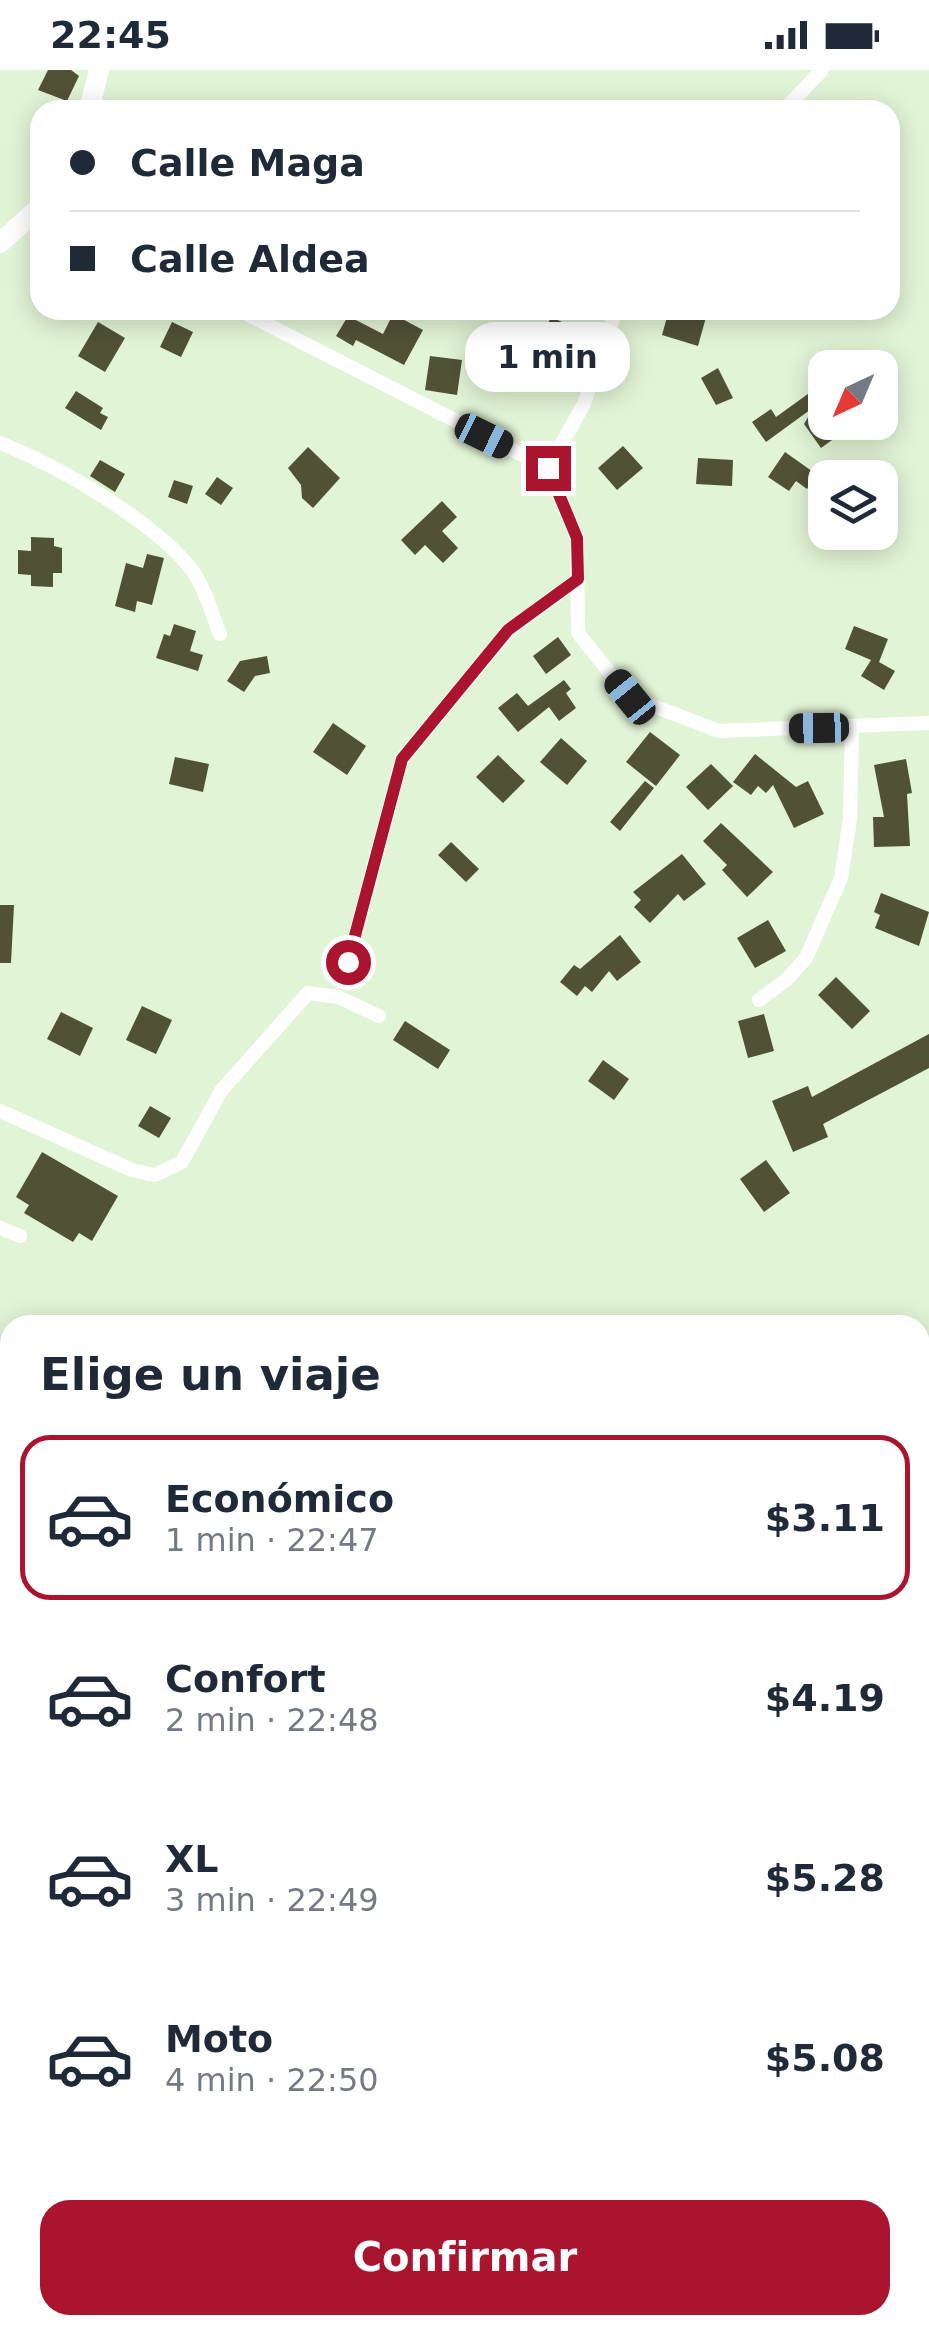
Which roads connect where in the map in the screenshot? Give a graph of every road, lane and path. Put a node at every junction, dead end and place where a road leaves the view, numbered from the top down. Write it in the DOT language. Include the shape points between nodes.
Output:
graph roads {
  1 [pos="99,70"];
  2 [pos="822,70"];
  3 [pos="92,100"];
  4 [pos="794,100"];
  5 [pos="30,216"];
  6 [pos="0,242"];
  7 [pos="259,320"];
  8 [pos="613,320"];
  9 [pos="0,444"];
  10 [pos="548,468"];
  11 [pos="578,579"];
  12 [pos="220,634"];
  13 [pos="929,723"];
  14 [pos="852,727"];
  15 [pos="349,960"];
  16 [pos="758,1000"];
  17 [pos="379,1016"];
  18 [pos="0,1111"];
  19 [pos="0,1228"];
  20 [pos="20,1236"];
  1 -- 3 [label="street"];
  2 -- 4 [label="street"];
  5 -- 6 [label="street"];
  7 -- 10 [label="street"];
  8 -- 10 [label="street" via="584,404"];
  9 -- 12 [label="street" via="166,540 194,574"];
  10 -- 11 [label="street" via="577,538"];
  11 -- 14 [label="street" via="578,633 630,697 719,730"];
  11 -- 15 [label="street" via="508,630 402,759"];
  13 -- 14 [label="street"];
  14 -- 16 [label="street" via="841,878 806,958"];
  17 -- 18 [label="street" via="338,997 308,993 220,1091 182,1162 155,1175"];
  19 -- 20 [label="street"];
}
